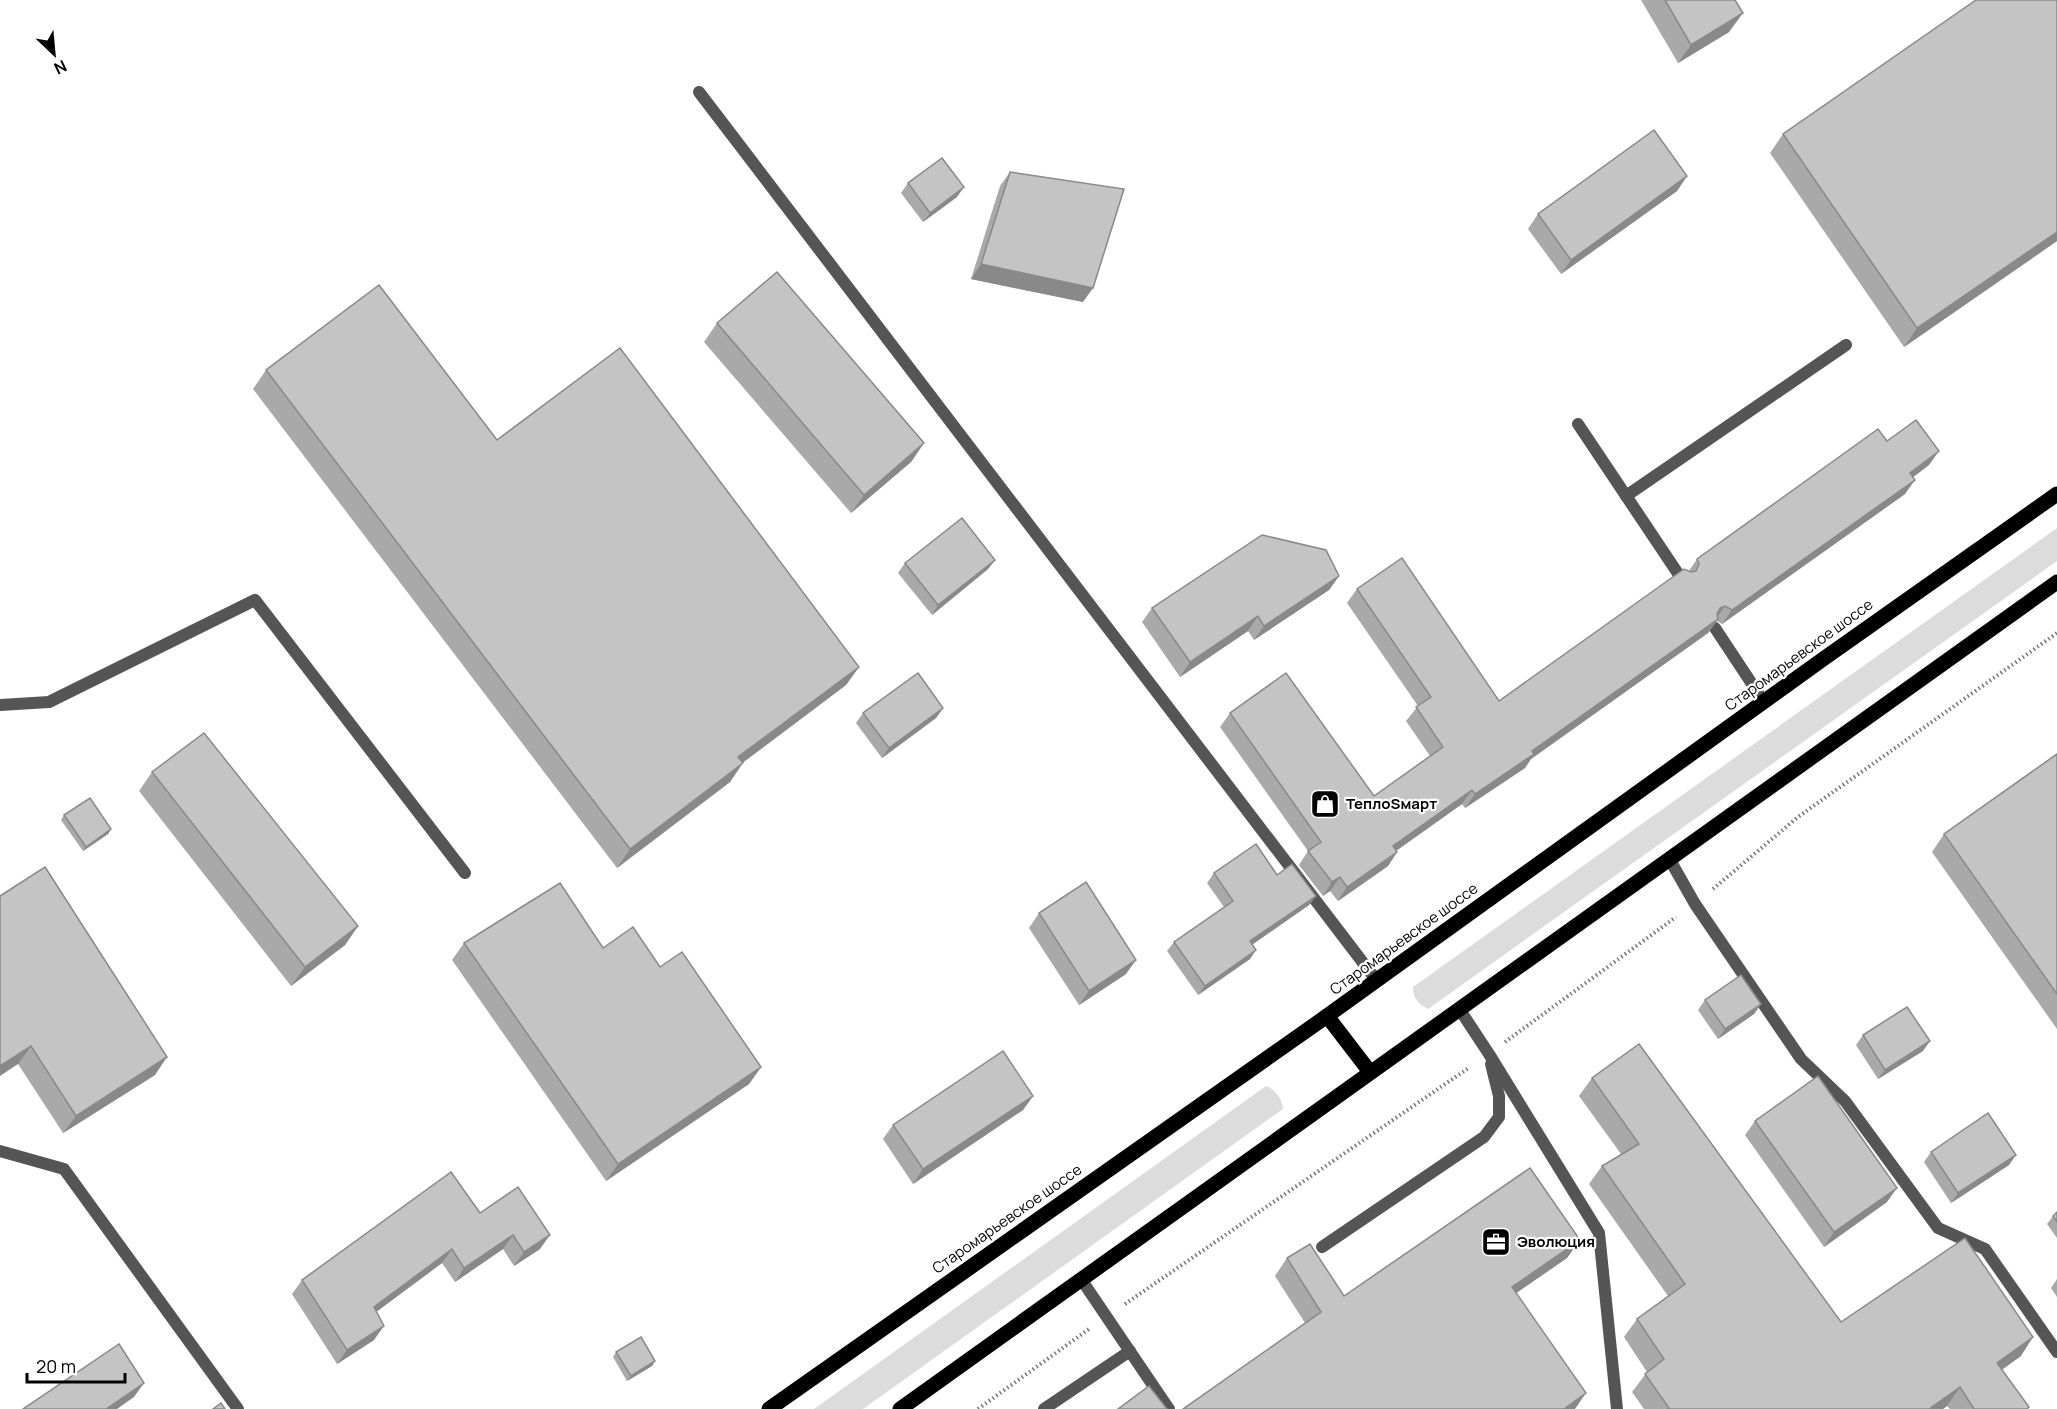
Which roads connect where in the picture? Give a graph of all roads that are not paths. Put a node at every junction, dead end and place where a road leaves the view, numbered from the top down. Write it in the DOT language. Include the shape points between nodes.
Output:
graph roads {
  1 [pos="699,92"];
  2 [pos="1846,345"];
  3 [pos="1578,424"];
  4 [pos="2057,494"];
  5 [pos="1626,496"];
  6 [pos="1681,578"];
  7 [pos="2057,582"];
  8 [pos="1715,628"];
  9 [pos="1764,702"];
  10 [pos="0,705"];
  11 [pos="1670,860"];
  12 [pos="465,873"];
  13 [pos="1377,981"];
  14 [pos="1460,1010"];
  15 [pos="1327,1016"];
  16 [pos="1489,1054"];
  17 [pos="1370,1072"];
  18 [pos="0,1151"];
  19 [pos="1322,1247"];
  20 [pos="1081,1279"];
  21 [pos="1130,1351"];
  22 [pos="2057,1352"];
  23 [pos="238,1409"];
  24 [pos="769,1409"];
  25 [pos="900,1409"];
  26 [pos="1044,1409"];
  27 [pos="1169,1409"];
  28 [pos="1617,1409"];
  1 -- 13 [label="lane"];
  2 -- 5 [label="lane"];
  3 -- 5 [label="lane"];
  4 -- 9 [label="main road, Старомарьевское шоссе"];
  5 -- 6 [label="lane"];
  7 -- 11 [label="main road"];
  8 -- 9 [label="lane"];
  9 -- 13 [label="main road, Старомарьевское шоссе"];
  10 -- 12 [label="lane" via="49,702 255,600"];
  11 -- 14 [label="main road"];
  11 -- 22 [label="lane" via="1695,904 1801,1059 1845,1101 1938,1228 1985,1249"];
  13 -- 15 [label="main road, Старомарьевское шоссе"];
  14 -- 16 [label="lane"];
  14 -- 17 [label="main road"];
  15 -- 17 [label="main road"];
  15 -- 24 [label="main road, Старомарьевское шоссе"];
  16 -- 19 [label="lane" via="1499,1096 1499,1117 1484,1137"];
  16 -- 28 [label="lane" via="1599,1233"];
  17 -- 20 [label="main road"];
  18 -- 23 [label="lane" via="64,1169"];
  20 -- 21 [label="lane"];
  20 -- 25 [label="main road"];
  21 -- 26 [label="lane"];
  21 -- 27 [label="lane"];
}
